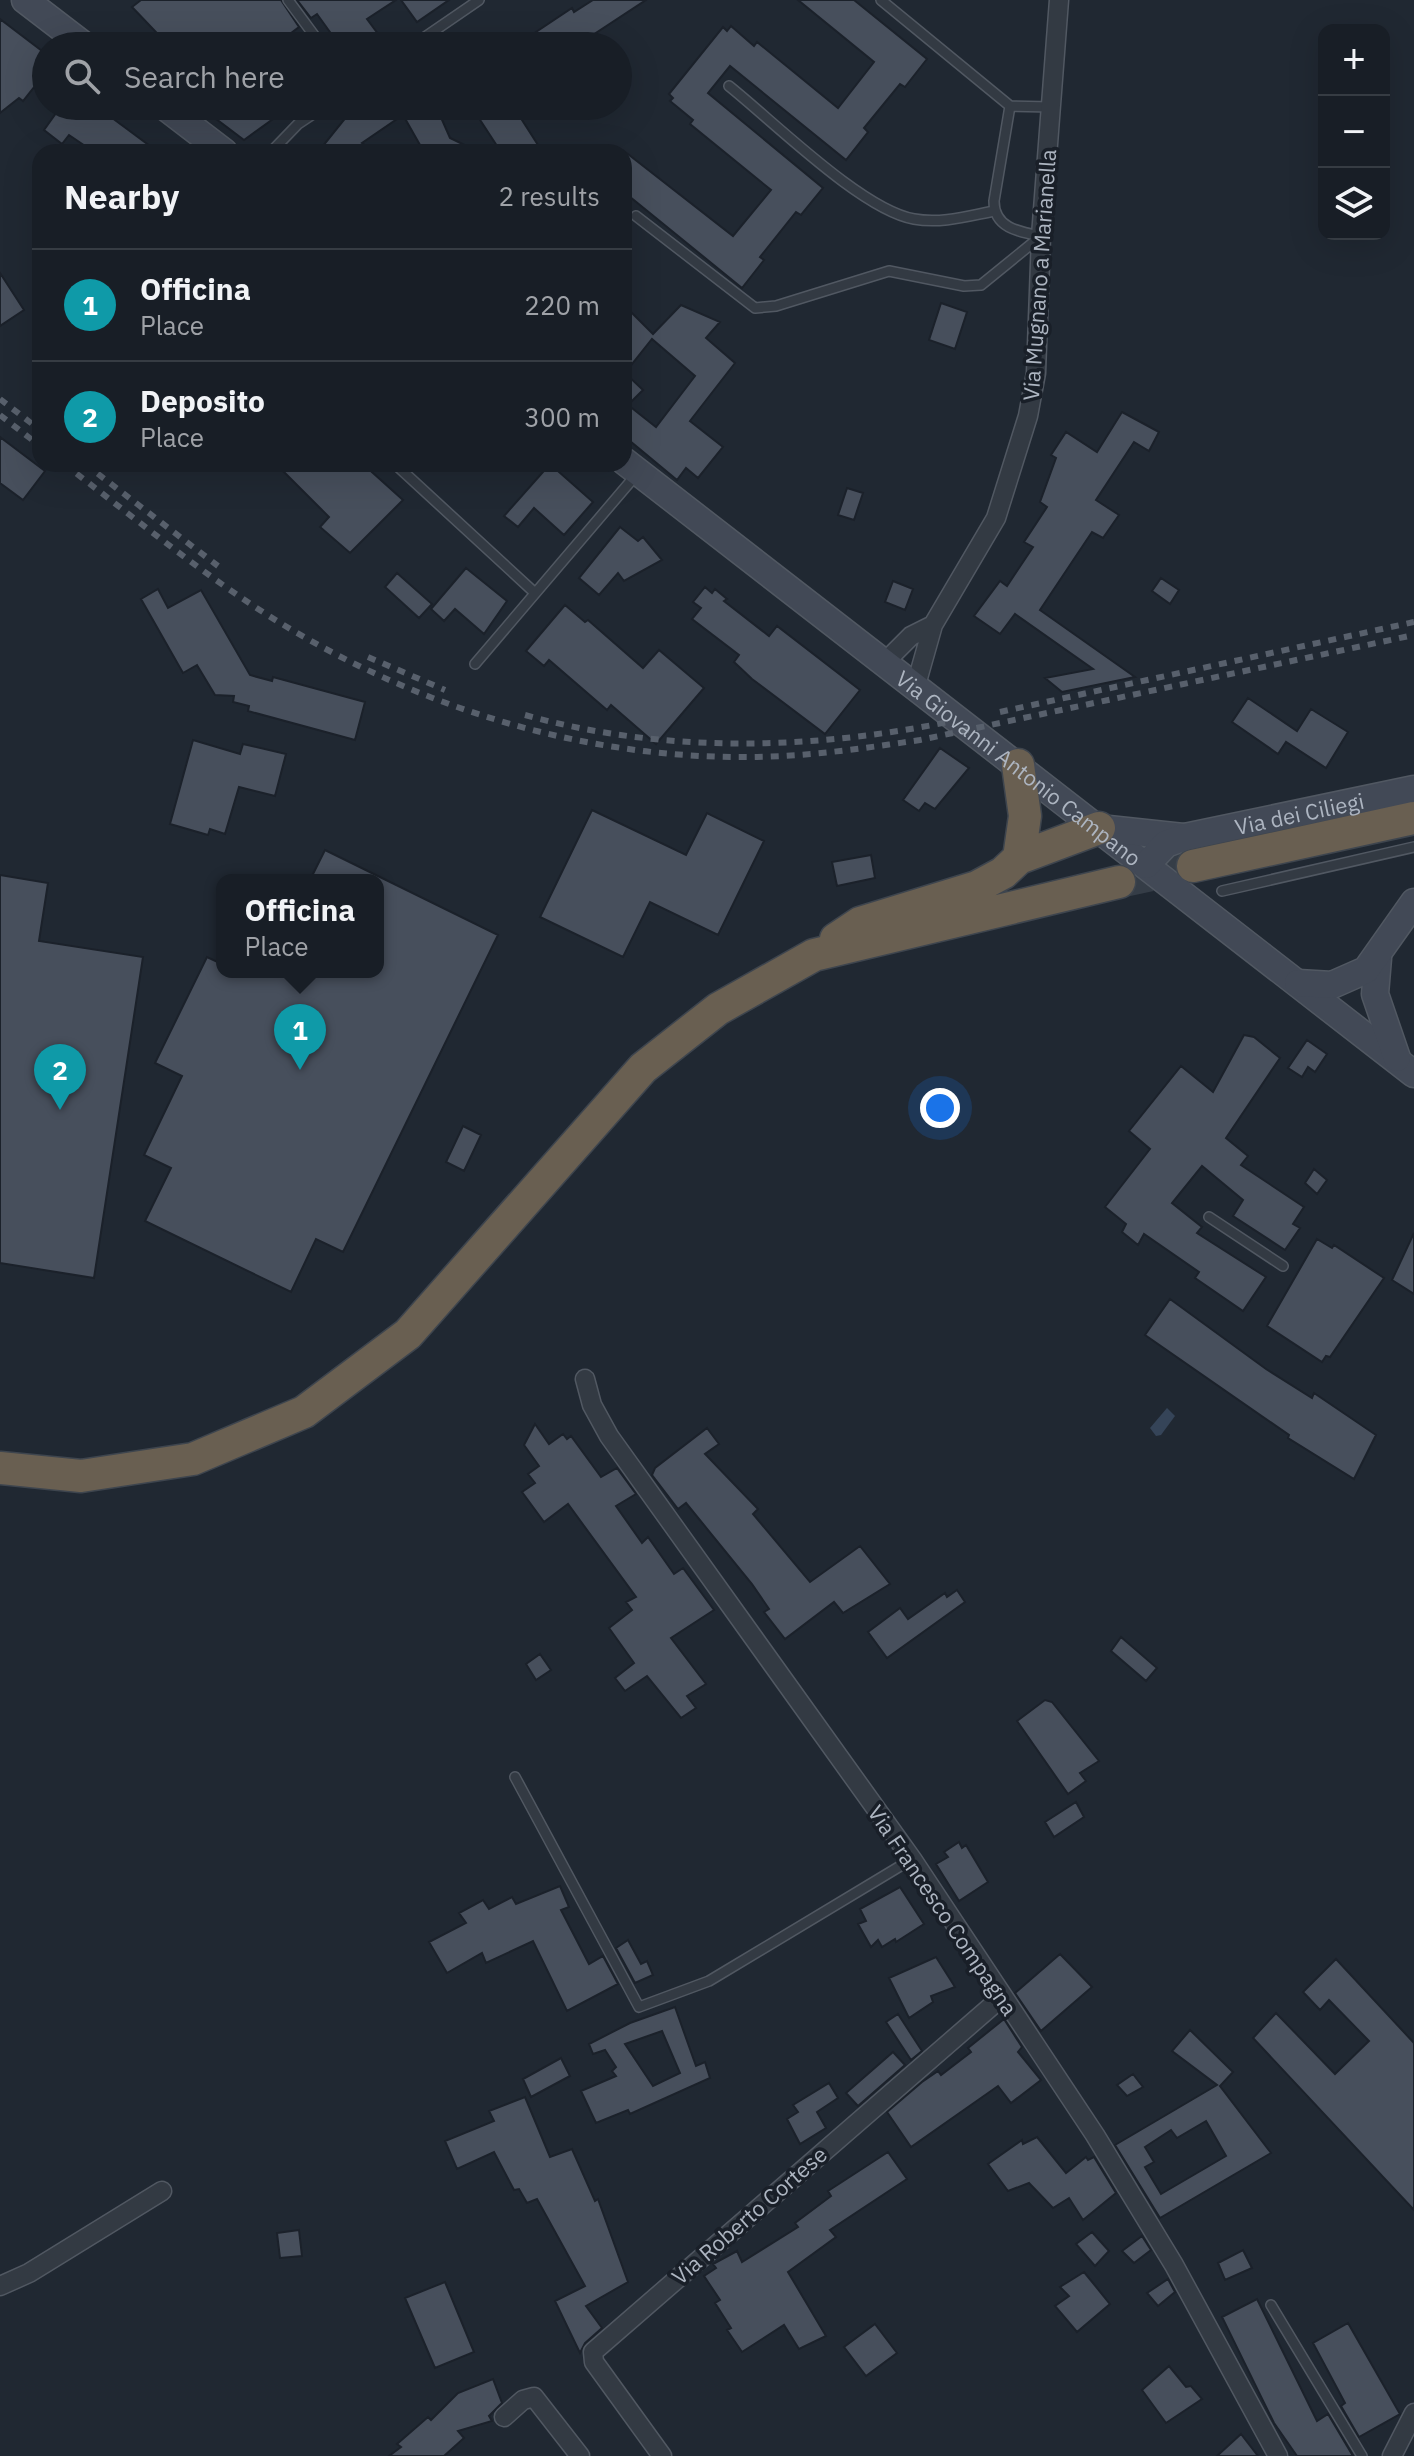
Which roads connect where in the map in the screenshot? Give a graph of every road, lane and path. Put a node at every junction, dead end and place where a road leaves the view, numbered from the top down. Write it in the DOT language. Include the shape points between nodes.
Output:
graph roads {
  1 [pos="25,0"];
  2 [pos="288,0"];
  3 [pos="479,0"];
  4 [pos="881,0"];
  5 [pos="1059,0"];
  6 [pos="67,32"];
  7 [pos="312,32"];
  8 [pos="432,32"];
  9 [pos="729,86"];
  10 [pos="1010,106"];
  11 [pos="1052,107"];
  12 [pos="182,120"];
  13 [pos="304,120"];
  14 [pos="214,144"];
  15 [pos="279,144"];
  16 [pos="994,211"];
  17 [pos="636,216"];
  18 [pos="1041,236"];
  19 [pos="632,468"];
  20 [pos="404,472"];
  21 [pos="627,472"];
  22 [pos="535,593"];
  23 [pos="933,625"];
  24 [pos="885,662"];
  25 [pos="475,664"];
  26 [pos="916,685"];
  27 [pos="1018,765"];
  28 [pos="1414,789"];
  29 [pos="1414,818"];
  30 [pos="1099,828"];
  31 [pos="1414,847"];
  32 [pos="1189,852"];
  33 [pos="1019,858"];
  34 [pos="1146,865"];
  35 [pos="1119,882"];
  36 [pos="1222,891"];
  37 [pos="1414,902"];
  38 [pos="814,955"];
  39 [pos="1378,958"];
  40 [pos="1298,983"];
  41 [pos="1406,1068"];
  42 [pos="1209,1217"];
  43 [pos="1283,1266"];
  44 [pos="585,1379"];
  45 [pos="0,1468"];
  46 [pos="515,1777"];
  47 [pos="912,1859"];
  48 [pos="1002,1997"];
  49 [pos="162,2191"];
  50 [pos="0,2286"];
  51 [pos="1271,2305"];
  52 [pos="1414,2413"];
  53 [pos="504,2417"];
  54 [pos="580,2456"];
  55 [pos="662,2456"];
  56 [pos="1278,2456"];
  57 [pos="1362,2456"];
  58 [pos="1392,2456"];
  1 -- 6 [label="main road"];
  2 -- 7 [label="lane"];
  3 -- 8 [label="lane"];
  4 -- 10 [label="lane"];
  5 -- 11 [label="street, Via Mugnano a Marianella"];
  9 -- 16 [label="lane" via="857,190 894,212 926,221"];
  10 -- 11 [label="lane"];
  10 -- 16 [label="lane"];
  11 -- 18 [label="street, Via Mugnano a Marianella"];
  12 -- 14 [label="main road"];
  13 -- 15 [label="lane"];
  16 -- 18 [label="lane" via="1012,230"];
  17 -- 18 [label="lane" via="755,308 889,271 981,285"];
  18 -- 23 [label="street, Via Mugnano a Marianella" via="1036,373 1015,467 996,518"];
  19 -- 24 [label="main road, Via Giovanni Antonio Campano"];
  20 -- 22 [label="lane"];
  21 -- 22 [label="lane"];
  22 -- 25 [label="lane"];
  23 -- 24 [label="street, Via Mugnano a Marianella" via="911,636"];
  23 -- 26 [label="street, Via Mugnano a Marianella"];
  24 -- 26 [label="main road, Via Giovanni Antonio Campano"];
  26 -- 27 [label="main road, Via Giovanni Antonio Campano"];
  27 -- 30 [label="main road, Via Giovanni Antonio Campano"];
  27 -- 33 [label="highway" via="1025,816"];
  28 -- 32 [label="main road, Via dei Ciliegi"];
  29 -- 32 [label="highway"];
  30 -- 32 [label="main road, Via dei Ciliegi"];
  30 -- 33 [label="highway"];
  30 -- 34 [label="main road, Via Giovanni Antonio Campano"];
  31 -- 36 [label="lane"];
  32 -- 34 [label="main road, Via dei Ciliegi" via="1166,844"];
  33 -- 38 [label="highway" via="977,887 860,923"];
  34 -- 40 [label="main road, Via Giovanni Antonio Campano"];
  35 -- 38 [label="highway"];
  37 -- 39 [label="main road"];
  38 -- 45 [label="highway" via="718,1009 643,1068 408,1334 304,1412 193,1459 81,1476"];
  39 -- 40 [label="main road" via="1366,970 1332,985"];
  39 -- 41 [label="main road" via="1375,994 1388,1039"];
  40 -- 41 [label="main road, Via Giovanni Antonio Campano"];
  42 -- 43 [label="lane"];
  44 -- 47 [label="street, Via Francesco Compagna" via="609,1436"];
  46 -- 47 [label="lane" via="639,2007 709,1981"];
  47 -- 48 [label="street, Via Francesco Compagna"];
  48 -- 55 [label="street, Via Roberto Cortese" via="594,2350 594,2362"];
  48 -- 56 [label="street, Via Francesco Compagna" via="1174,2265"];
  49 -- 50 [label="street"];
  51 -- 57 [label="lane"];
  52 -- 58 [label="street"];
  53 -- 54 [label="street" via="534,2397"];
}
